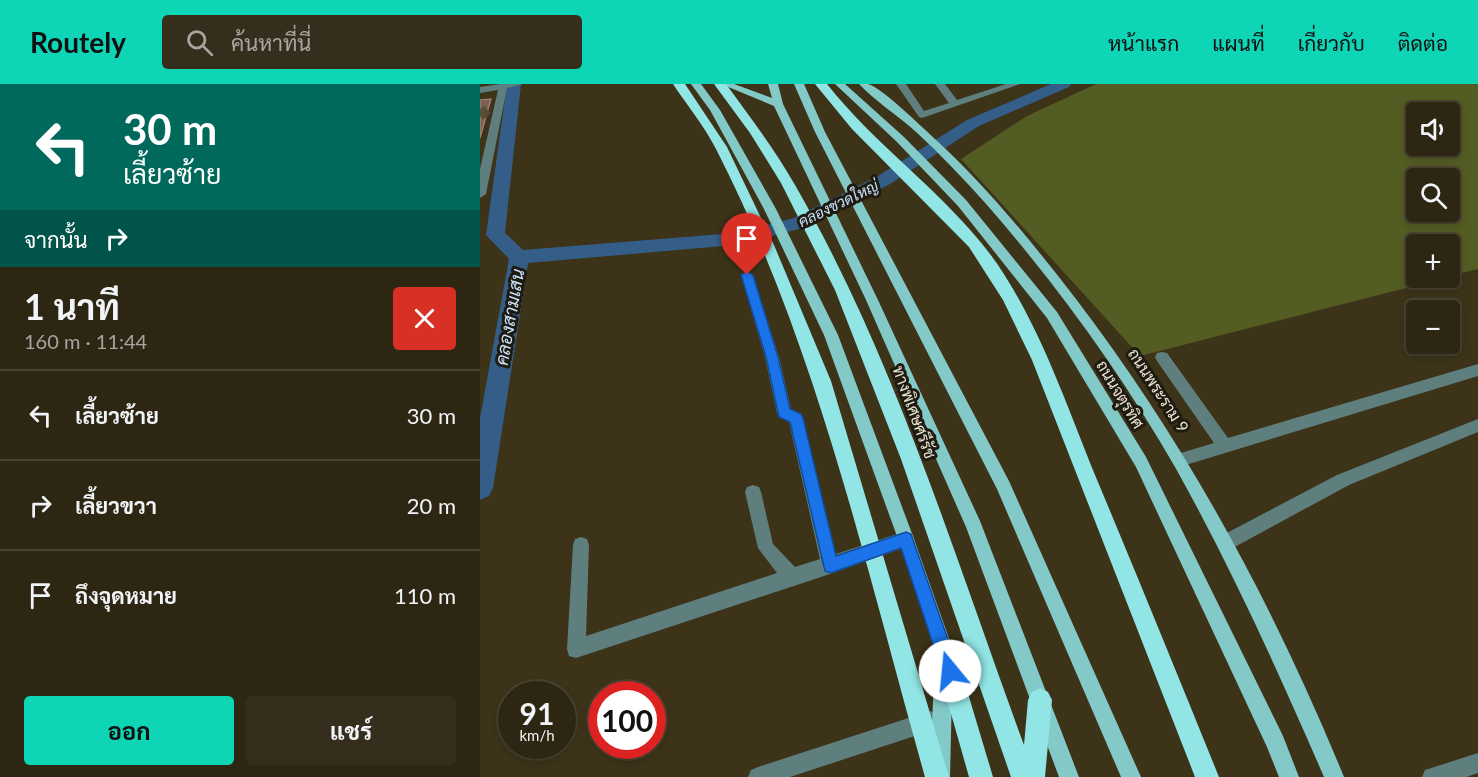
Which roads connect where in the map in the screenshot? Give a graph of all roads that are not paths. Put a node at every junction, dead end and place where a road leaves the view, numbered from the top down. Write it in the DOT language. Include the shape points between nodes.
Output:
graph roads {
  1 [pos="518,84"];
  2 [pos="679,84"];
  3 [pos="696,84"];
  4 [pos="720,84"];
  5 [pos="726,84"];
  6 [pos="773,84"];
  7 [pos="800,84"];
  8 [pos="821,84"];
  9 [pos="826,84"];
  10 [pos="840,84"];
  11 [pos="864,84"];
  12 [pos="901,84"];
  13 [pos="940,84"];
  14 [pos="1015,84"];
  15 [pos="503,87"];
  16 [pos="987,88"];
  17 [pos="480,90"];
  18 [pos="833,100"];
  19 [pos="501,102"];
  20 [pos="778,104"];
  21 [pos="955,104"];
  22 [pos="488,109"];
  23 [pos="480,138"];
  24 [pos="492,140"];
  25 [pos="480,194"];
  26 [pos="747,275"];
  27 [pos="1162,357"];
  28 [pos="1478,370"];
  29 [pos="1478,425"];
  30 [pos="1224,446"];
  31 [pos="1179,460"];
  32 [pos="753,492"];
  33 [pos="906,539"];
  34 [pos="1225,543"];
  35 [pos="581,545"];
  36 [pos="831,566"];
  37 [pos="793,578"];
  38 [pos="944,650"];
  39 [pos="1040,700"];
  40 [pos="942,718"];
  41 [pos="1478,763"];
  42 [pos="758,777"];
  43 [pos="938,777"];
  44 [pos="981,777"];
  45 [pos="1023,777"];
  46 [pos="1034,777"];
  47 [pos="1069,777"];
  48 [pos="1131,777"];
  49 [pos="1207,777"];
  50 [pos="1289,777"];
  51 [pos="1334,777"];
  52 [pos="1432,777"];
  1 -- 15 [label="street"];
  2 -- 43 [label="highway" via="726,158 767,244 822,381"];
  3 -- 33 [label="main road" via="715,110 770,209 831,335"];
  4 -- 45 [label="highway, ทางพิเศษศรีรัช" via="785,179 830,263 885,385"];
  5 -- 20 [label="main road"];
  6 -- 20 [label="main road"];
  7 -- 48 [label="main road" via="820,132 1003,486"];
  8 -- 18 [label="highway"];
  9 -- 18 [label="main road"];
  10 -- 50 [label="main road, ถนนจตุรทิศ" via="962,203 1052,315 1141,462"];
  11 -- 31 [label="main road, ถนนพระราม 9" via="975,182 1109,351"];
  12 -- 21 [label="street" via="922,115"];
  13 -- 21 [label="street"];
  14 -- 16 [label="street"];
  15 -- 17 [label="street"];
  15 -- 19 [label="street"];
  16 -- 21 [label="street"];
  18 -- 49 [label="highway" via="975,245 1007,293 1040,360"];
  19 -- 22 [label="street"];
  19 -- 24 [label="street"];
  20 -- 39 [label="main road" via="974,527"];
  23 -- 24 [label="street"];
  24 -- 25 [label="street"];
  26 -- 36 [label="street" via="784,413 796,418"];
  27 -- 30 [label="street"];
  28 -- 30 [label="street"];
  29 -- 34 [label="street" via="1343,480"];
  30 -- 31 [label="street"];
  31 -- 34 [label="main road, ถนนพระราม 9"];
  32 -- 37 [label="street" via="766,548"];
  33 -- 36 [label="street"];
  33 -- 38 [label="main road"];
  34 -- 51 [label="main road, ถนนพระราม 9"];
  35 -- 37 [label="street" via="576,649"];
  36 -- 37 [label="street"];
  38 -- 40 [label="main road"];
  38 -- 44 [label="highway"];
  39 -- 46 [label="highway"];
  39 -- 47 [label="main road"];
  40 -- 42 [label="street"];
  40 -- 43 [label="main road"];
  41 -- 52 [label="street"];
}
